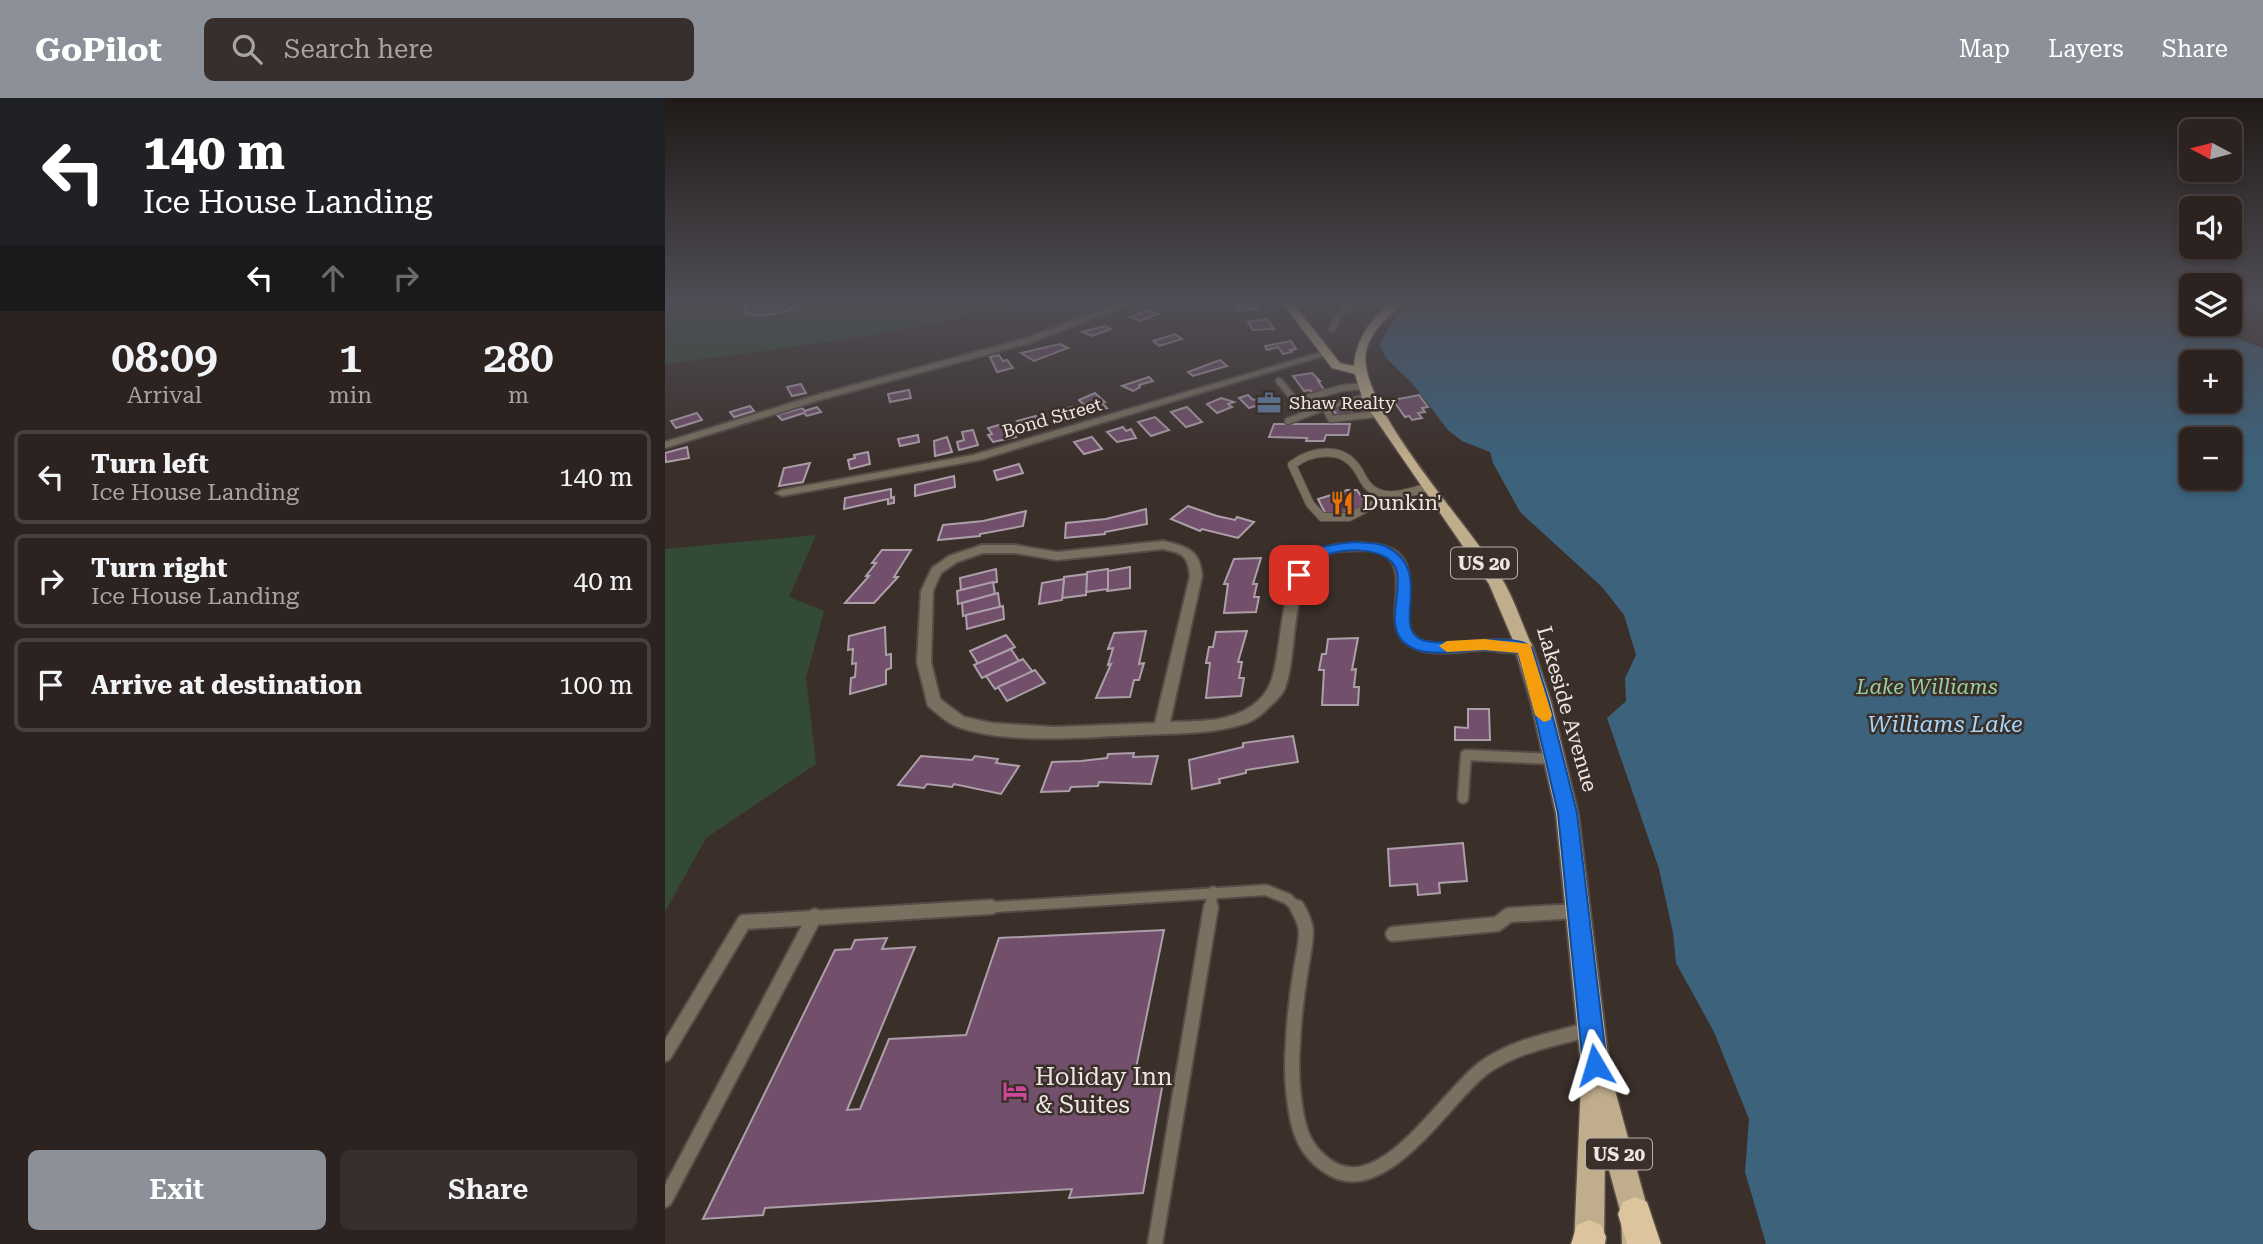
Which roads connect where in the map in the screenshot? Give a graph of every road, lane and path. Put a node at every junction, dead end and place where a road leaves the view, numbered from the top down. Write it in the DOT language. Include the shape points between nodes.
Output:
graph roads {
  1 [pos="977,354"];
  2 [pos="1323,354"];
  3 [pos="1325,354"];
  4 [pos="1359,354"];
  5 [pos="1359,371"];
  6 [pos="1279,381"];
  7 [pos="1366,391"];
  8 [pos="1325,407"];
  9 [pos="1378,414"];
  10 [pos="1288,421"];
  11 [pos="665,445"];
  12 [pos="1429,487"];
  13 [pos="782,493"];
  14 [pos="1390,496"];
  15 [pos="1524,648"];
  16 [pos="1161,727"];
  17 [pos="1554,759"];
  18 [pos="1463,798"];
  19 [pos="1213,892"];
  20 [pos="1578,911"];
  21 [pos="815,916"];
  22 [pos="1393,934"];
  23 [pos="1591,1029"];
  24 [pos="665,1054"];
  25 [pos="1595,1065"];
  26 [pos="665,1200"];
  27 [pos="1639,1234"];
  28 [pos="1589,1242"];
  29 [pos="1155,1244"];
  1 -- 11 [label="street"];
  2 -- 13 [label="street, Bond Street" via="975,458"];
  3 -- 5 [label="main road" via="1336,366"];
  4 -- 5 [label="main road, Lakeside Avenue / US 20"];
  5 -- 7 [label="main road, Lakeside Avenue / US 20"];
  6 -- 7 [label="lane" via="1296,401 1342,388"];
  7 -- 8 [label="lane"];
  7 -- 9 [label="main road, Lakeside Avenue / US 20"];
  8 -- 9 [label="lane" via="1331,419"];
  8 -- 10 [label="lane"];
  9 -- 12 [label="main road, Lakeside Avenue / US 20"];
  12 -- 14 [label="lane"];
  12 -- 15 [label="main road, Lakeside Avenue / US 20" via="1497,584"];
  14 -- 14 [label="lane" via="1351,515 1323,517 1314,511 1292,465 1328,452 1345,457 1372,491"];
  15 -- 16 [label="street" via="1414,643 1405,634 1404,571 1395,558 1380,548 1329,549 1307,560 1299,575 1278,687 1264,704 1245,718 1211,726"];
  15 -- 17 [label="highway, Lakeside Avenue / US 20"];
  16 -- 16 [label="street" via="1054,733 960,722 933,702 924,662 927,591 936,571 982,549 1057,556 1163,545 1184,550 1195,562 1196,576"];
  17 -- 18 [label="lane" via="1466,755"];
  17 -- 20 [label="highway, Lakeside Avenue / US 20" via="1567,813"];
  19 -- 21 [label="lane"];
  19 -- 23 [label="lane" via="1266,890 1286,896 1303,914 1306,931 1291,1075 1296,1117 1307,1149 1329,1170 1359,1174 1388,1162 1477,1072 1520,1048"];
  19 -- 29 [label="lane"];
  20 -- 22 [label="lane" via="1509,915 1497,924"];
  20 -- 23 [label="highway, Lakeside Avenue / US 20"];
  21 -- 24 [label="lane" via="744,922"];
  21 -- 26 [label="lane"];
  23 -- 25 [label="highway, Lakeside Avenue / US 20"];
  25 -- 27 [label="main road, Lakeside Avenue / US 20"];
  25 -- 28 [label="main road, Lakeside Avenue / US 20"];
}
